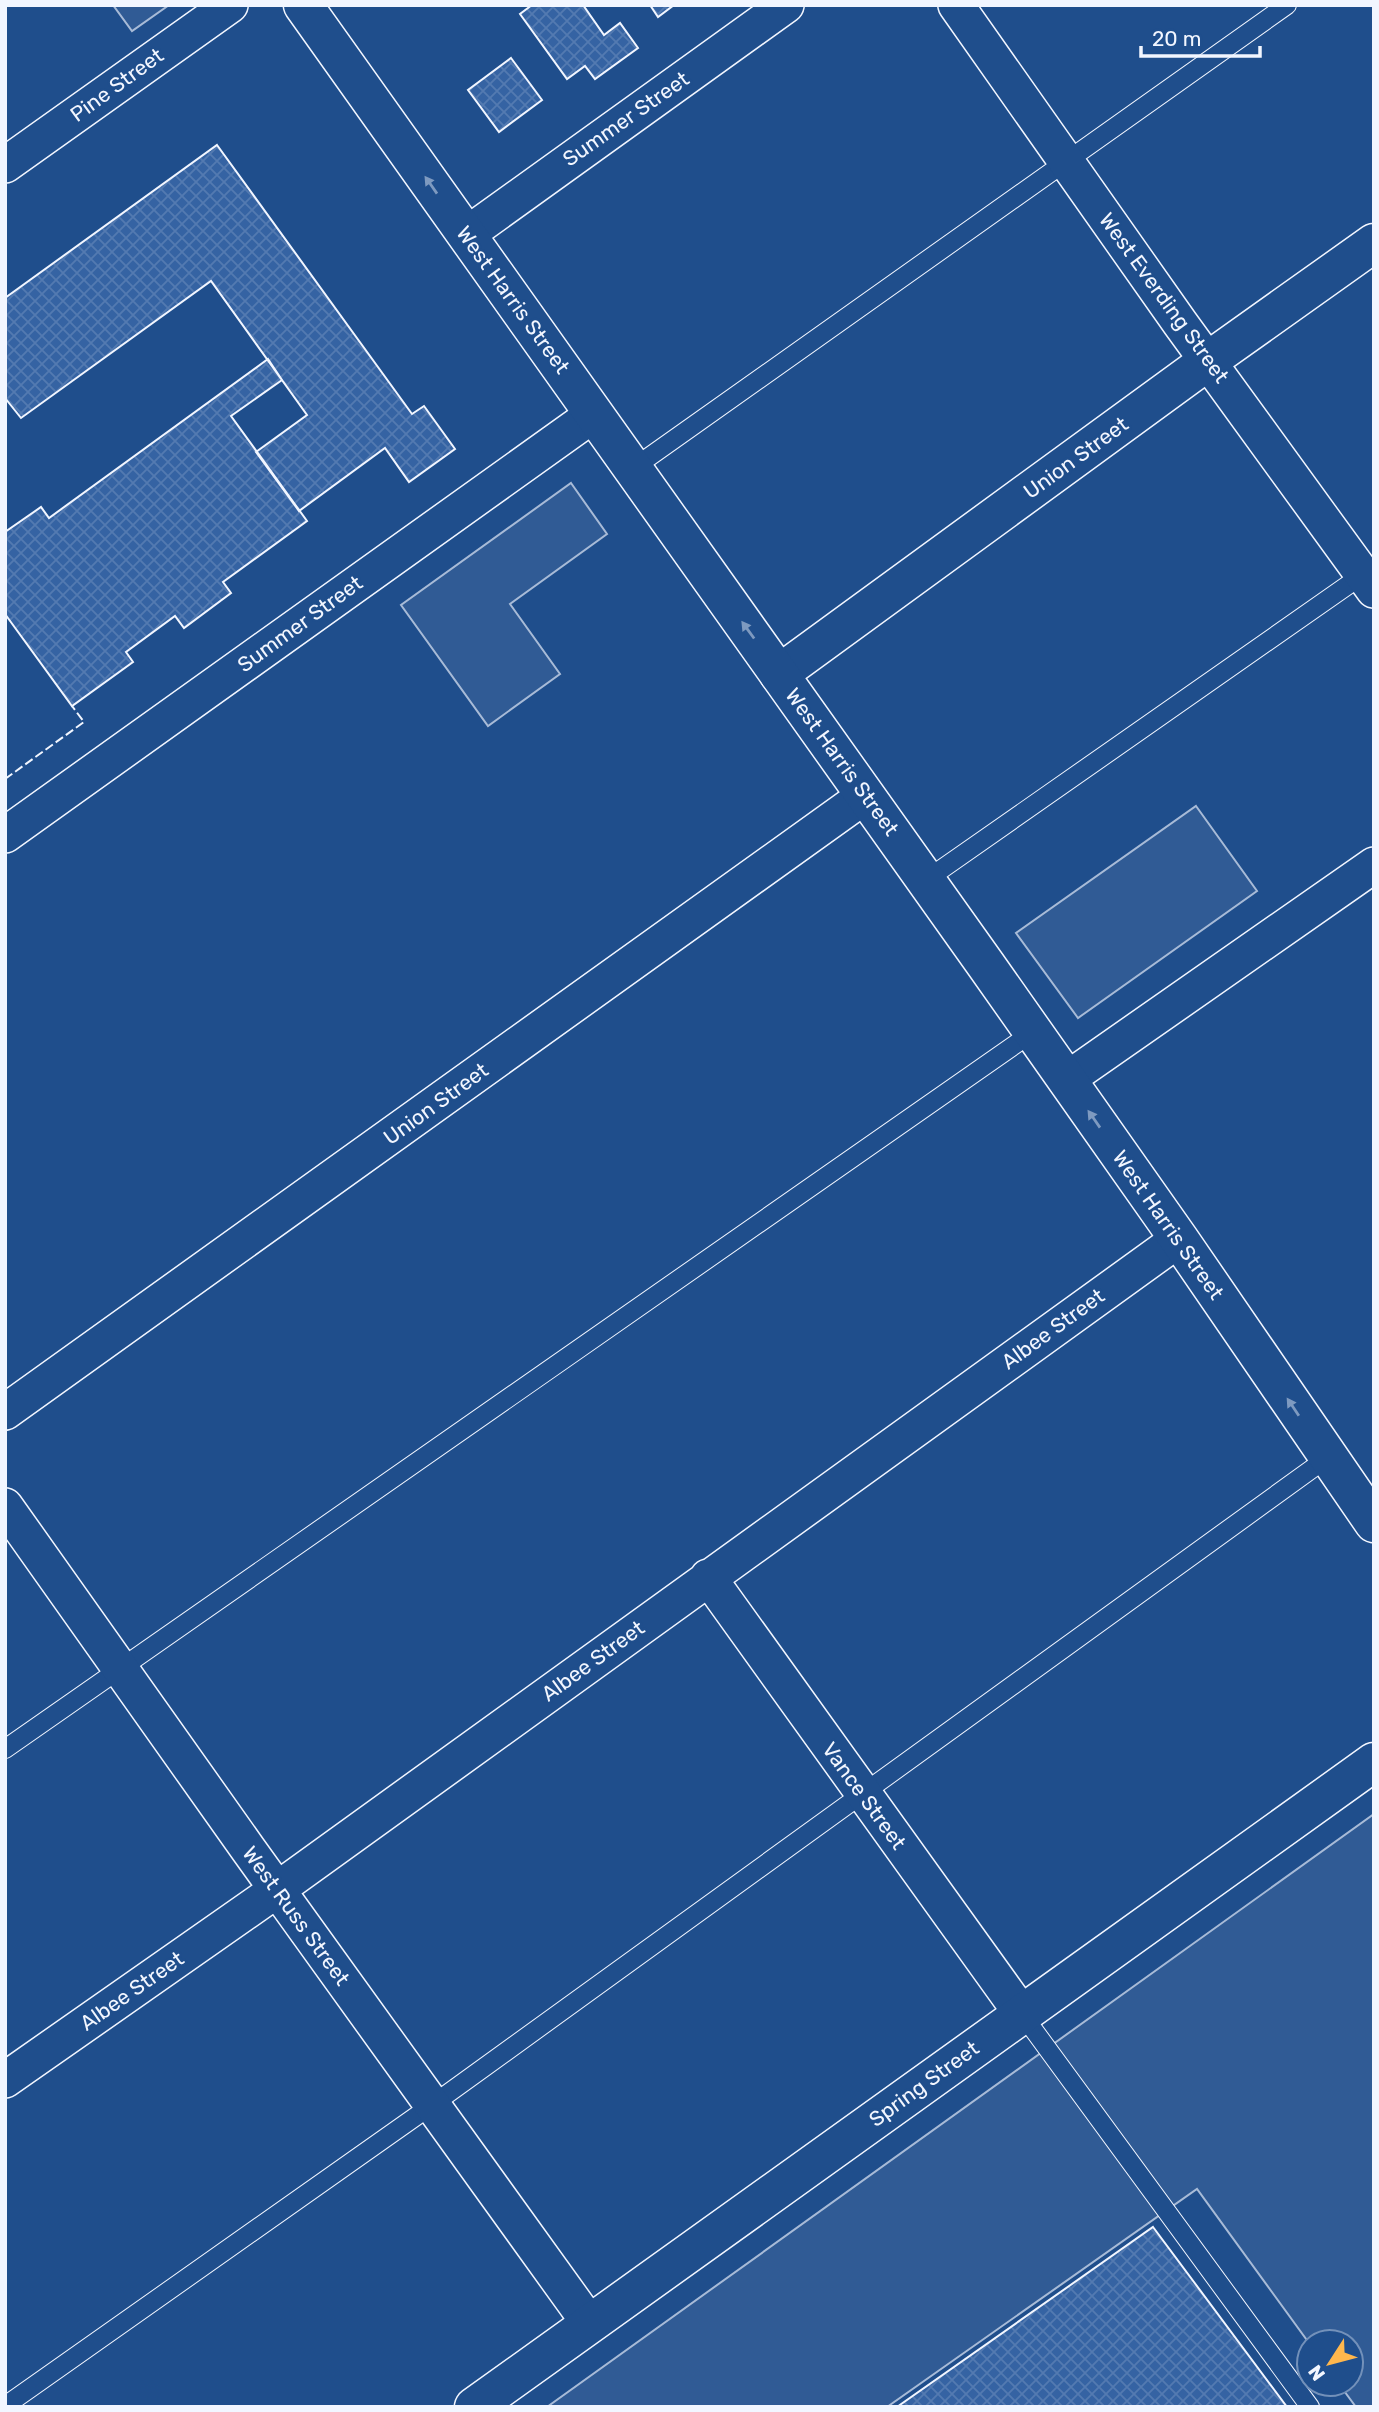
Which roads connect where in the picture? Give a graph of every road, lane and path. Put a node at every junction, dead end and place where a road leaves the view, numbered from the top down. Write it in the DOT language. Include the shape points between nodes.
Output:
graph roads {
  1 [pos="230,5"];
  2 [pos="303,5"];
  3 [pos="786,5"];
  4 [pos="956,5"];
  5 [pos="1287,5"];
  6 [pos="1066,161"];
  7 [pos="5,165"];
  8 [pos="466,235"];
  9 [pos="1374,243"];
  10 [pos="1208,361"];
  11 [pos="594,414"];
  12 [pos="632,469"];
  13 [pos="1370,578"];
  14 [pos="779,674"];
  15 [pos="866,795"];
  16 [pos="5,835"];
  17 [pos="1374,865"];
  18 [pos="926,880"];
  19 [pos="1033,1032"];
  20 [pos="1066,1080"];
  21 [pos="1179,1239"];
  22 [pos="5,1412"];
  23 [pos="1327,1458"];
  24 [pos="5,1506"];
  25 [pos="1374,1523"];
  26 [pos="708,1577"];
  27 [pos="121,1669"];
  28 [pos="5,1749"];
  29 [pos="1374,1762"];
  30 [pos="862,1794"];
  31 [pos="278,1889"];
  32 [pos="1022,2014"];
  33 [pos="5,2080"];
  34 [pos="432,2105"];
  35 [pos="590,2324"];
  36 [pos="5,2406"];
  37 [pos="474,2407"];
  38 [pos="1310,2407"];
  1 -- 7 [label="street, Pine Street"];
  8 -- 2 [label="main road, West Harris Street, one-way"];
  3 -- 8 [label="street, Summer Street"];
  4 -- 6 [label="street, West Everding Street"];
  5 -- 6 [label="lane"];
  6 -- 10 [label="street, West Everding Street"];
  6 -- 12 [label="lane"];
  8 -- 11 [label="main road, West Harris Street"];
  9 -- 10 [label="main road, Union Street"];
  10 -- 13 [label="street, West Everding Street"];
  10 -- 14 [label="main road, Union Street"];
  11 -- 12 [label="main road, West Harris Street"];
  11 -- 16 [label="street, Summer Street"];
  14 -- 12 [label="main road, West Harris Street, one-way"];
  13 -- 18 [label="lane"];
  14 -- 15 [label="main road, West Harris Street"];
  15 -- 18 [label="main road, West Harris Street"];
  15 -- 22 [label="street, Union Street"];
  17 -- 20 [label="street"];
  18 -- 19 [label="main road, West Harris Street"];
  19 -- 20 [label="main road, West Harris Street"];
  19 -- 27 [label="lane"];
  21 -- 20 [label="main road, West Harris Street, one-way"];
  23 -- 21 [label="main road, West Harris Street, one-way"];
  21 -- 26 [label="street, Albee Street"];
  23 -- 25 [label="main road, West Harris Street"];
  23 -- 30 [label="lane"];
  24 -- 27 [label="street, West Russ Street"];
  26 -- 30 [label="street, Vance Street"];
  26 -- 31 [label="street, Albee Street"];
  27 -- 28 [label="lane"];
  27 -- 31 [label="street, West Russ Street"];
  29 -- 32 [label="main road, Spring Street"];
  30 -- 32 [label="street, Vance Street"];
  30 -- 34 [label="lane"];
  31 -- 33 [label="street, Albee Street"];
  31 -- 34 [label="street, West Russ Street"];
  32 -- 35 [label="main road, Spring Street"];
  32 -- 38 [label="lane"];
  34 -- 35 [label="street, West Russ Street"];
  34 -- 36 [label="lane"];
  35 -- 37 [label="main road, Spring Street"];
}
